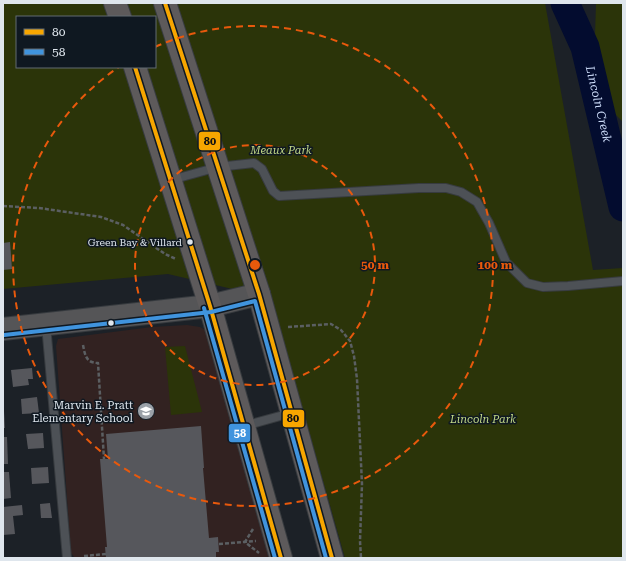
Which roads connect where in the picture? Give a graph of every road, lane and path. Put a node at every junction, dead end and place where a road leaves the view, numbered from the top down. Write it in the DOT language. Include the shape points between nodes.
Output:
graph roads {
  1 [pos="115,3"];
  2 [pos="165,3"];
  3 [pos="120,16"];
  4 [pos="135,68"];
  5 [pos="218,167"];
  6 [pos="170,180"];
  7 [pos="3,206"];
  8 [pos="180,261"];
  9 [pos="623,281"];
  10 [pos="259,294"];
  11 [pos="210,306"];
  12 [pos="46,324"];
  13 [pos="287,327"];
  14 [pos="3,329"];
  15 [pos="84,345"];
  16 [pos="292,413"];
  17 [pos="244,426"];
  18 [pos="104,459"];
  19 [pos="254,527"];
  20 [pos="261,540"];
  21 [pos="245,542"];
  22 [pos="219,544"];
  23 [pos="106,554"];
  24 [pos="84,556"];
  25 [pos="271,556"];
  26 [pos="67,558"];
  27 [pos="332,558"];
  28 [pos="362,558"];
  1 -- 3 [label="main road"];
  2 -- 5 [label="main road"];
  4 -- 6 [label="main road"];
  5 -- 6 [label="lane"];
  5 -- 9 [label="lane" via="254,163 262,169 273,191 279,196 419,188 446,188 461,192 477,202 506,262 527,283 543,287"];
  5 -- 10 [label="main road"];
  6 -- 11 [label="main road"];
  7 -- 8 [label="path" via="39,208 101,217 123,225 165,254"];
  10 -- 11 [label="street"];
  10 -- 16 [label="main road"];
  11 -- 12 [label="street"];
  11 -- 17 [label="main road"];
  12 -- 14 [label="street"];
  12 -- 26 [label="lane"];
  13 -- 28 [label="path" via="332,324 350,341 357,379 362,484"];
  15 -- 18 [label="path" via="88,360 98,363"];
  16 -- 17 [label="lane"];
  16 -- 27 [label="main road"];
  17 -- 25 [label="main road"];
  19 -- 21 [label="path"];
  20 -- 21 [label="path"];
  21 -- 22 [label="path"];
  21 -- 25 [label="path"];
  23 -- 24 [label="path"];
}
